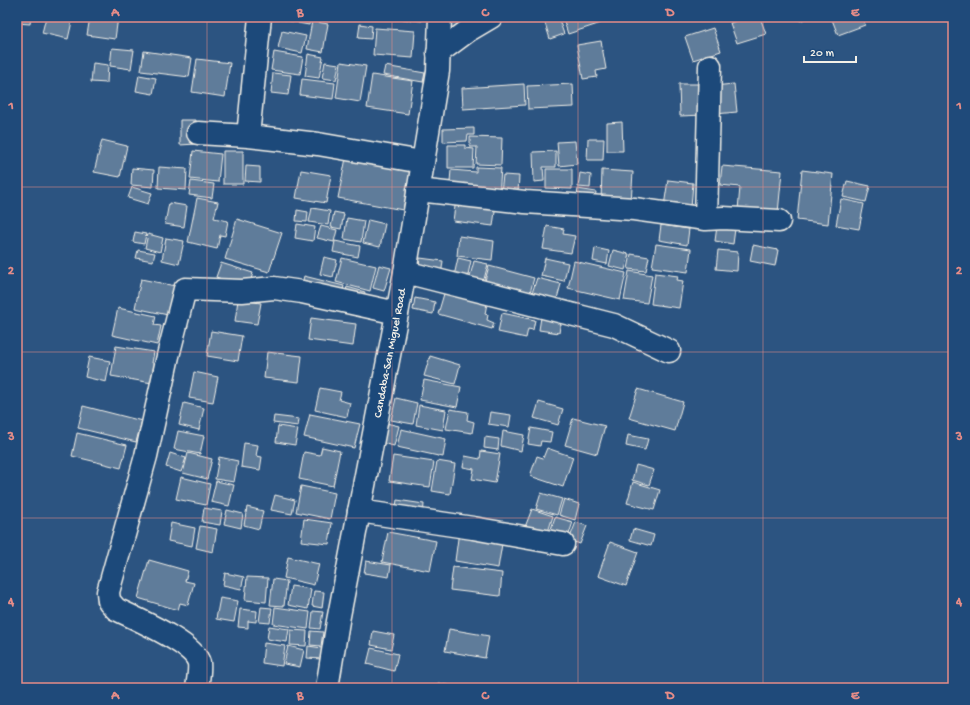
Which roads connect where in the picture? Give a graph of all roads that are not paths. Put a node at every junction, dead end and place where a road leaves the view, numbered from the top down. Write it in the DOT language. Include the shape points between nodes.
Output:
graph roads {
  1 [pos="260,17"];
  2 [pos="440,17"];
  3 [pos="491,17"];
  4 [pos="438,53"];
  5 [pos="710,66"];
  6 [pos="198,133"];
  7 [pos="248,136"];
  8 [pos="422,162"];
  9 [pos="418,190"];
  10 [pos="706,219"];
  11 [pos="779,221"];
  12 [pos="404,272"];
  13 [pos="397,313"];
  14 [pos="669,351"];
  15 [pos="359,511"];
  16 [pos="563,544"];
  17 [pos="197,688"];
  18 [pos="327,688"];
  1 -- 7 [label="street"];
  2 -- 4 [label="street, Candaba-San Miguel Road"];
  3 -- 4 [label="street"];
  4 -- 8 [label="street, Candaba-San Miguel Road" via="438,71"];
  5 -- 10 [label="street"];
  6 -- 7 [label="street"];
  7 -- 8 [label="street" via="318,144"];
  8 -- 9 [label="street, Candaba-San Miguel Road"];
  9 -- 10 [label="street" via="525,202 634,209"];
  9 -- 12 [label="street, Candaba-San Miguel Road"];
  10 -- 11 [label="street"];
  12 -- 13 [label="street, Candaba-San Miguel Road"];
  12 -- 14 [label="street" via="614,325"];
  13 -- 15 [label="street, Candaba-San Miguel Road"];
  13 -- 17 [label="street" via="274,288 242,291 185,289 146,456 108,592 109,601 116,609 177,640 189,649 199,662"];
  15 -- 16 [label="street"];
  15 -- 18 [label="street, Candaba-San Miguel Road"];
}
